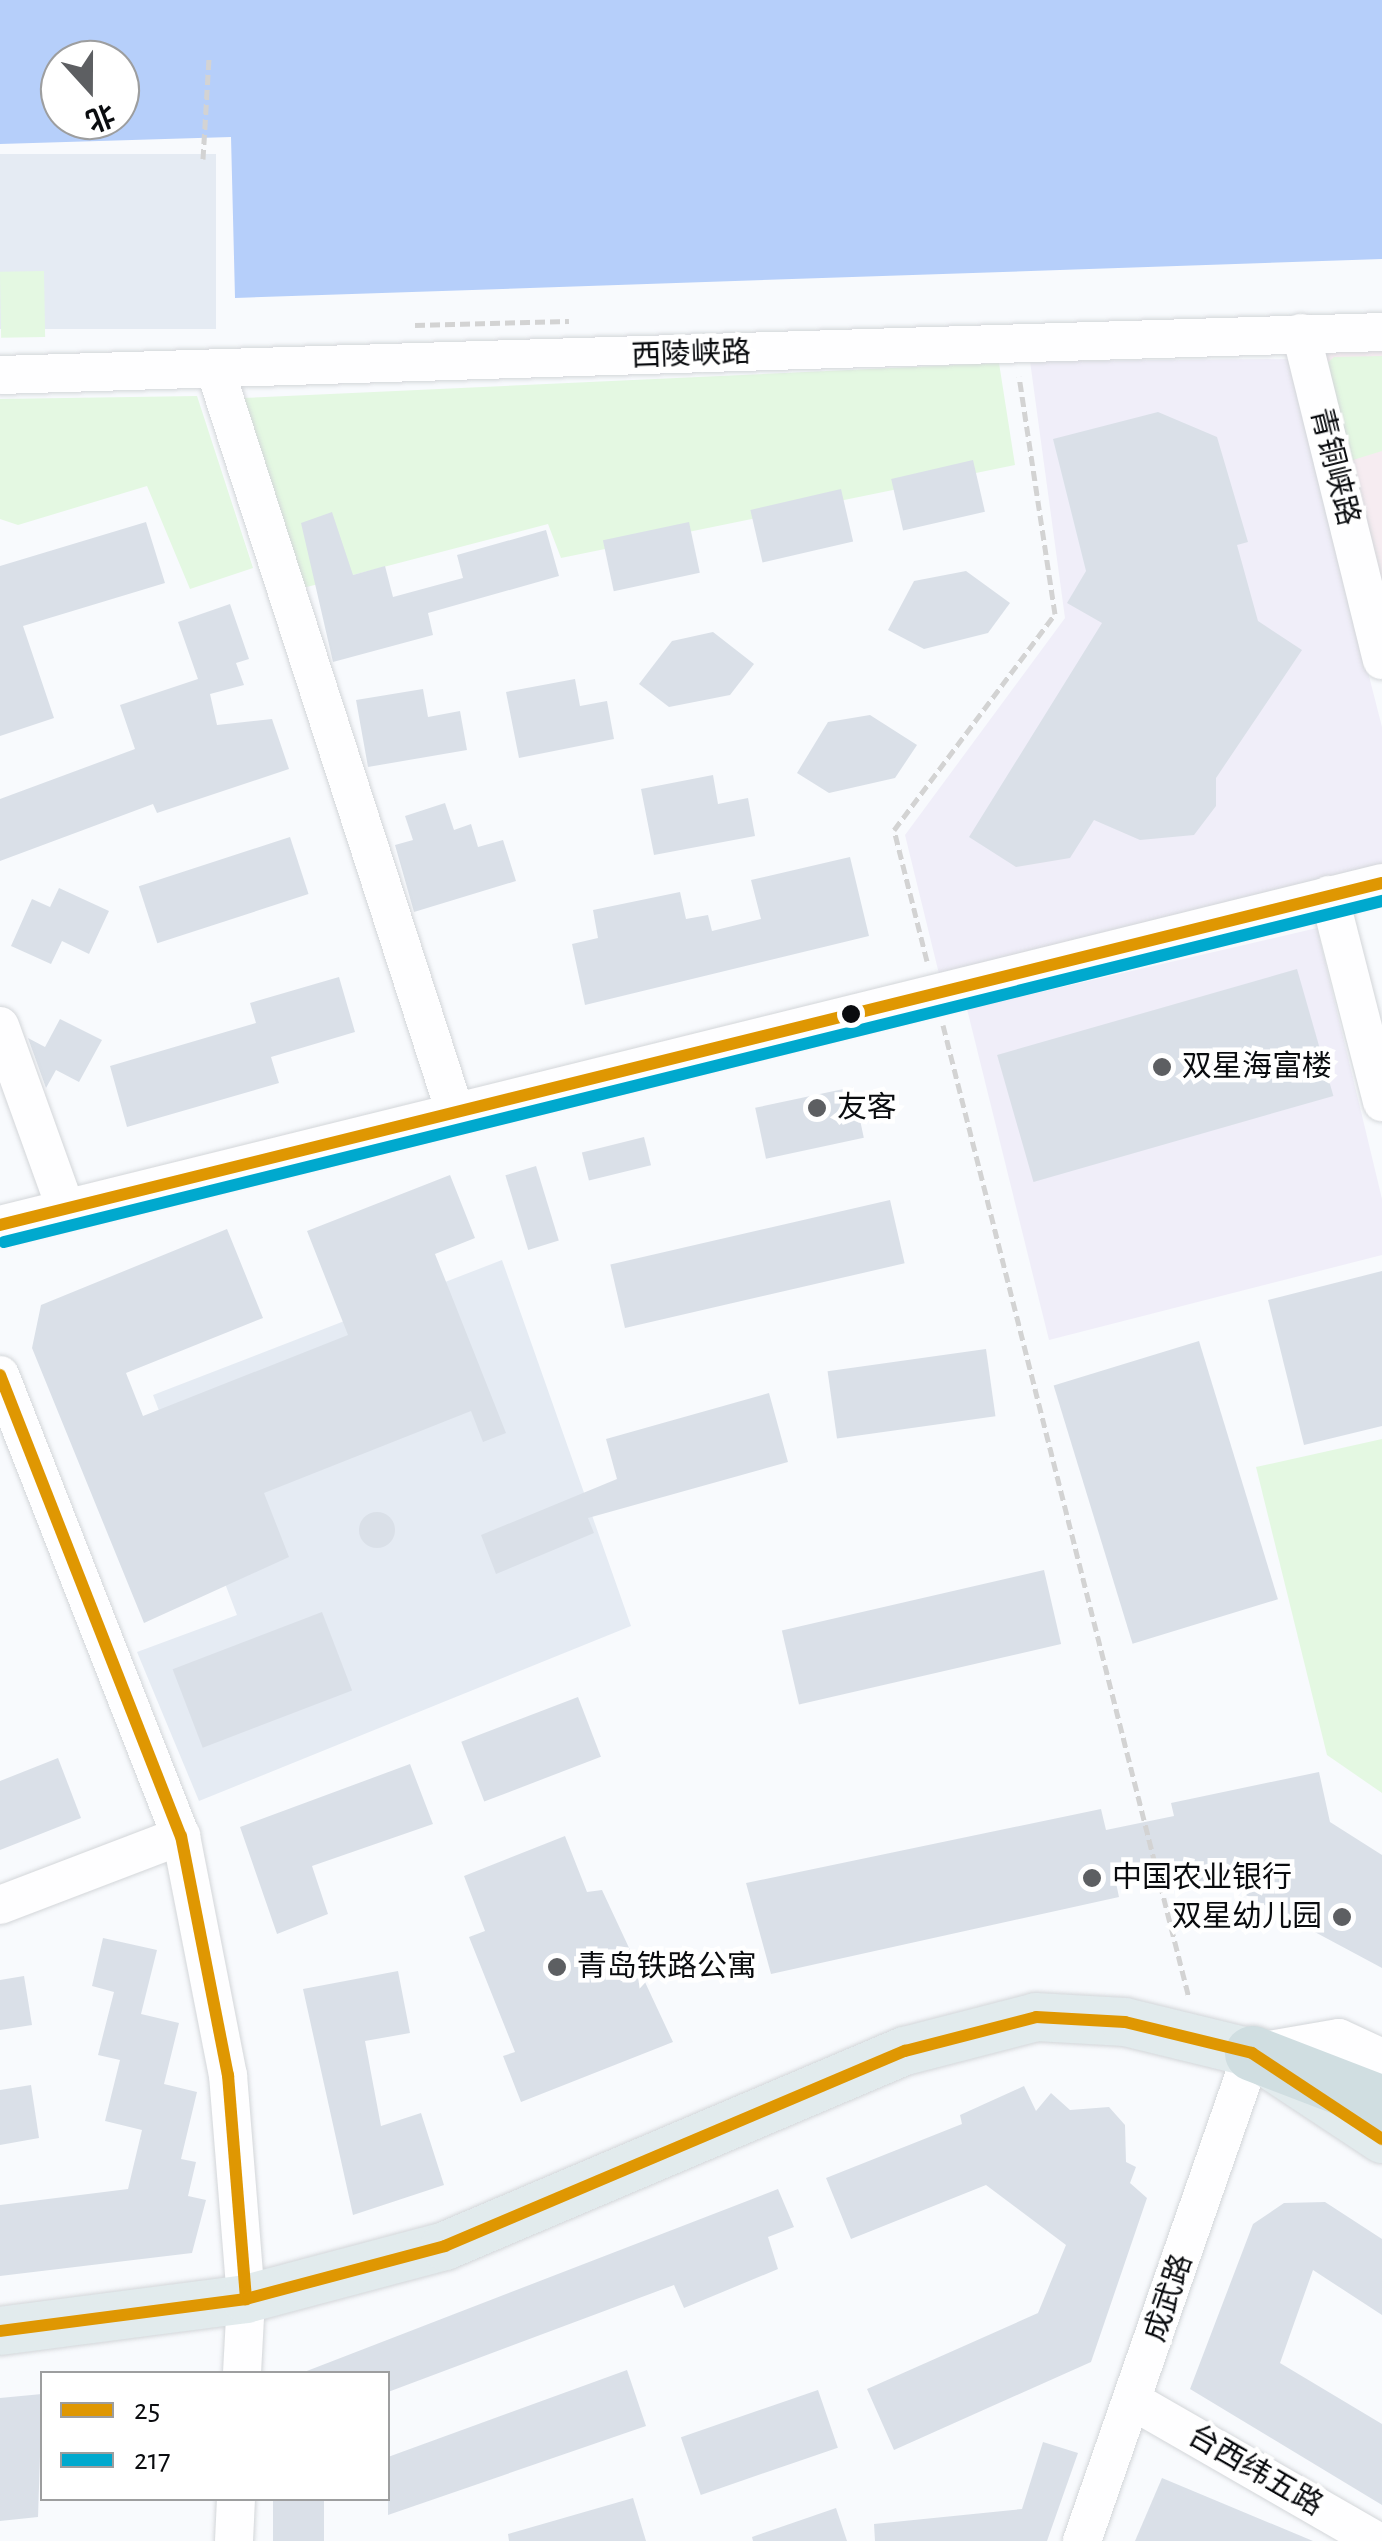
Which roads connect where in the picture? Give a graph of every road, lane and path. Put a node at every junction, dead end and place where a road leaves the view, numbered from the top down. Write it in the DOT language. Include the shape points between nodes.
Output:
graph roads {
  1 [pos="209,59"];
  2 [pos="203,159"];
  3 [pos="1382,332"];
  4 [pos="1301,333"];
  5 [pos="1014,344"];
  6 [pos="215,370"];
  7 [pos="0,375"];
  8 [pos="1382,660"];
  9 [pos="1382,883"];
  10 [pos="1329,896"];
  11 [pos="933,988"];
  12 [pos="0,1026"];
  13 [pos="1382,1102"];
  14 [pos="454,1109"];
  15 [pos="64,1208"];
  16 [pos="0,1225"];
  17 [pos="0,1375"];
  18 [pos="181,1836"];
  19 [pos="0,1905"];
  20 [pos="1198,2035"];
  21 [pos="1252,2053"];
  22 [pos="1382,2058"];
  23 [pos="1382,2104"];
  24 [pos="1382,2140"];
  25 [pos="246,2299"];
  26 [pos="0,2331"];
  27 [pos="242,2371"];
  28 [pos="1134,2401"];
  29 [pos="236,2501"];
  30 [pos="234,2541"];
  31 [pos="1082,2541"];
  32 [pos="1376,2541"];
  1 -- 2 [label="path"];
  3 -- 4 [label="street, 西陵峡路"];
  4 -- 5 [label="street, 西陵峡路"];
  4 -- 8 [label="street, 青铜峡路"];
  5 -- 6 [label="street, 西陵峡路"];
  5 -- 11 [label="path" via="1054,614 894,830"];
  6 -- 7 [label="street, 西陵峡路"];
  6 -- 14 [label="street"];
  9 -- 10 [label="street"];
  10 -- 11 [label="street"];
  10 -- 13 [label="street"];
  11 -- 14 [label="street"];
  11 -- 20 [label="path"];
  12 -- 15 [label="street"];
  14 -- 15 [label="street"];
  15 -- 16 [label="street"];
  17 -- 18 [label="street"];
  18 -- 19 [label="street"];
  18 -- 25 [label="street" via="228,2074"];
  20 -- 21 [label="main road"];
  20 -- 25 [label="main road" via="1078,2015 964,2031 445,2246"];
  21 -- 22 [label="street" via="1338,2038"];
  21 -- 23 [label="highway"];
  21 -- 24 [label="main road"];
  21 -- 28 [label="street, 成武路"];
  25 -- 26 [label="main road"];
  25 -- 27 [label="street"];
  28 -- 31 [label="street, 成武路"];
  28 -- 32 [label="street, 台西纬五路"];
  29 -- 30 [label="street"];
}
